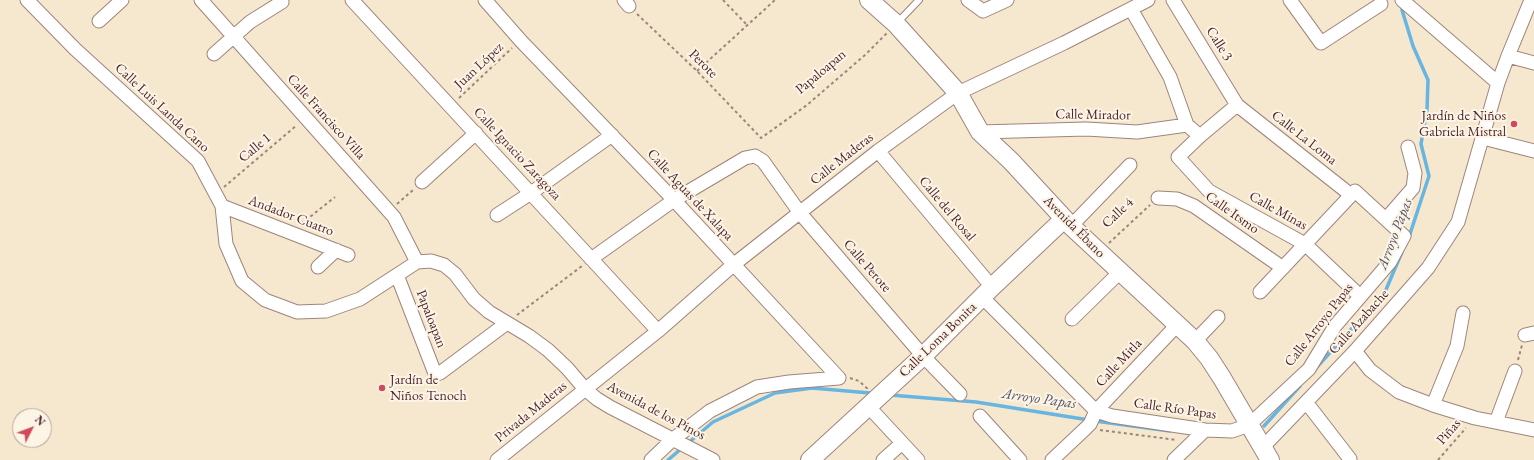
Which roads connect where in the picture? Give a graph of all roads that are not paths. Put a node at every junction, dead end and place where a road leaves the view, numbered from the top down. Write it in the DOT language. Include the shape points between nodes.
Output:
graph roads {
  1 [pos="27,0"];
  2 [pos="122,0"];
  3 [pos="202,0"];
  4 [pos="352,0"];
  5 [pos="484,0"];
  6 [pos="869,0"];
  7 [pos="919,0"];
  8 [pos="968,0"];
  9 [pos="1008,0"];
  10 [pos="1148,0"];
  11 [pos="1173,0"];
  12 [pos="1290,0"];
  13 [pos="1402,0"];
  14 [pos="1531,0"];
  15 [pos="282,2"];
  16 [pos="1381,4"];
  17 [pos="1131,10"];
  18 [pos="98,21"];
  19 [pos="896,24"];
  20 [pos="234,36"];
  21 [pos="214,54"];
  22 [pos="1508,56"];
  23 [pos="1534,63"];
  24 [pos="1498,83"];
  25 [pos="958,93"];
  26 [pos="1237,105"];
  27 [pos="1186,125"];
  28 [pos="980,132"];
  29 [pos="476,133"];
  30 [pos="612,135"];
  31 [pos="1200,136"];
  32 [pos="1483,138"];
  33 [pos="1408,147"];
  34 [pos="1534,150"];
  35 [pos="878,151"];
  36 [pos="1130,165"];
  37 [pos="422,182"];
  38 [pos="531,193"];
  39 [pos="1353,193"];
  40 [pos="1158,198"];
  41 [pos="674,200"];
  42 [pos="222,206"];
  43 [pos="800,213"];
  44 [pos="496,215"];
  45 [pos="1386,219"];
  46 [pos="1068,223"];
  47 [pos="1404,236"];
  48 [pos="1305,244"];
  49 [pos="591,259"];
  50 [pos="418,262"];
  51 [pos="733,265"];
  52 [pos="318,267"];
  53 [pos="1283,268"];
  54 [pos="1120,272"];
  55 [pos="397,275"];
  56 [pos="987,292"];
  57 [pos="1260,292"];
  58 [pos="1360,296"];
  59 [pos="1463,313"];
  60 [pos="1218,317"];
  61 [pos="1072,320"];
  62 [pos="507,323"];
  63 [pos="1178,324"];
  64 [pos="658,331"];
  65 [pos="1195,341"];
  66 [pos="1355,351"];
  67 [pos="923,356"];
  68 [pos="1515,371"];
  69 [pos="585,389"];
  70 [pos="960,394"];
  71 [pos="1306,402"];
  72 [pos="1433,405"];
  73 [pos="868,406"];
  74 [pos="980,416"];
  75 [pos="1091,420"];
  76 [pos="1496,422"];
  77 [pos="1249,425"];
  78 [pos="1205,430"];
  79 [pos="1534,430"];
  80 [pos="902,443"];
  81 [pos="693,452"];
  82 [pos="1266,454"];
  83 [pos="1350,458"];
  84 [pos="497,460"];
  85 [pos="651,460"];
  86 [pos="810,460"];
  87 [pos="883,460"];
  88 [pos="918,460"];
  89 [pos="1020,460"];
  90 [pos="1052,460"];
  91 [pos="1174,460"];
  1 -- 42 [label="street, Calle Luis Landa Cano" via="75,49 198,161"];
  2 -- 18 [label="street"];
  3 -- 20 [label="street, Calle Francisco Villa"];
  4 -- 29 [label="street, Calle Ignacio Zaragoza"];
  5 -- 30 [label="street, Calle Aguas de Xalapa"];
  6 -- 19 [label="main road, Avenida Ébano"];
  7 -- 19 [label="lane"];
  8 -- 9 [label="street" via="983,11"];
  10 -- 17 [label="street, Calle Maderas"];
  11 -- 26 [label="street, Calle 3"];
  12 -- 16 [label="street" via="1321,43"];
  13 -- 24 [label="street"];
  14 -- 22 [label="street, Calle Azabache"];
  15 -- 20 [label="street" via="250,22"];
  17 -- 25 [label="street, Calle Maderas"];
  17 -- 27 [label="street" via="1170,77"];
  19 -- 25 [label="main road, Avenida Ébano"];
  20 -- 21 [label="street"];
  20 -- 50 [label="street, Calle Francisco Villa" via="394,217"];
  22 -- 23 [label="street"];
  22 -- 24 [label="street, Calle Azabache"];
  24 -- 32 [label="street, Calle Azabache"];
  25 -- 28 [label="main road, Avenida Ébano"];
  25 -- 35 [label="street, Calle Maderas"];
  26 -- 31 [label="street"];
  26 -- 39 [label="street, Calle La Loma"];
  27 -- 28 [label="street, Calle Mirador" via="1137,132 1086,129"];
  27 -- 31 [label="street"];
  28 -- 46 [label="main road, Avenida Ébano" via="1011,161"];
  29 -- 37 [label="street"];
  29 -- 38 [label="street, Calle Ignacio Zaragoza"];
  30 -- 38 [label="street"];
  30 -- 41 [label="street, Calle Aguas de Xalapa"];
  31 -- 48 [label="street, Calle Minas" via="1178,157 1209,191"];
  32 -- 34 [label="street"];
  32 -- 66 [label="street, Calle Azabache" via="1458,222 1428,268"];
  33 -- 45 [label="street" via="1415,173 1413,188"];
  35 -- 43 [label="street, Calle Maderas"];
  35 -- 56 [label="street, Calle del Rosal"];
  36 -- 46 [label="street"];
  38 -- 44 [label="street"];
  38 -- 49 [label="street, Calle Ignacio Zaragoza"];
  39 -- 45 [label="street, Calle La Loma"];
  39 -- 48 [label="street"];
  40 -- 53 [label="street, Calle Itsmo" via="1177,199 1194,206"];
  41 -- 43 [label="street, Calle Perote" via="745,158 755,156 763,161"];
  41 -- 49 [label="street"];
  41 -- 51 [label="street, Calle Aguas de Xalapa"];
  42 -- 52 [label="street, Andador Cuatro" via="342,253"];
  42 -- 55 [label="street, Calle Luis Landa Cano" via="226,244 242,281 265,300 297,312 326,311 360,299"];
  43 -- 51 [label="street, Calle Maderas"];
  43 -- 67 [label="street, Calle Perote"];
  45 -- 47 [label="street, Calle La Loma"];
  46 -- 54 [label="main road, Avenida Ébano"];
  46 -- 56 [label="main road, Calle Loma Bonita"];
  47 -- 58 [label="street, Calle Arroyo Papas" via="1390,262"];
  48 -- 53 [label="street"];
  48 -- 58 [label="street, Calle Minas"];
  49 -- 64 [label="street, Calle Ignacio Zaragoza"];
  50 -- 55 [label="street, Calle Luis Landa Cano"];
  50 -- 62 [label="street, Avenida de los Pinos" via="431,261 444,265 455,274 474,299"];
  51 -- 64 [label="street, Calle Maderas"];
  51 -- 81 [label="street, Calle Aguas de Xalapa" via="839,378 757,387 710,410"];
  53 -- 57 [label="street"];
  54 -- 61 [label="street"];
  54 -- 63 [label="main road, Avenida Ébano"];
  55 -- 62 [label="street, Papaloapan" via="437,374"];
  56 -- 67 [label="main road, Calle Loma Bonita"];
  56 -- 75 [label="street, Calle del Rosal"];
  58 -- 77 [label="street, Calle Arroyo Papas" via="1335,326 1308,369"];
  59 -- 72 [label="street" via="1457,346"];
  60 -- 65 [label="street"];
  62 -- 69 [label="street, Avenida de los Pinos" via="548,350"];
  63 -- 65 [label="main road, Avenida Ébano"];
  63 -- 75 [label="street, Calle Mitla"];
  64 -- 69 [label="street, Calle Maderas"];
  65 -- 77 [label="main road, Avenida Ébano" via="1222,378"];
  66 -- 71 [label="street, Calle Azabache"];
  66 -- 72 [label="street" via="1370,370 1399,392"];
  67 -- 70 [label="street, Calle Perote"];
  67 -- 73 [label="main road, Calle Loma Bonita"];
  68 -- 76 [label="street"];
  69 -- 81 [label="street, Avenida de los Pinos" via="610,407"];
  69 -- 84 [label="street, Privada Maderas"];
  71 -- 82 [label="street, Calle Azabache"];
  71 -- 83 [label="street"];
  72 -- 76 [label="street"];
  73 -- 80 [label="street"];
  73 -- 86 [label="main road, Calle Loma Bonita"];
  74 -- 89 [label="street"];
  75 -- 78 [label="street, Calle Río Papas" via="1112,416"];
  75 -- 90 [label="street, Calle Mitla"];
  76 -- 79 [label="street"];
  77 -- 78 [label="street, Calle Río Papas" via="1232,431"];
  77 -- 82 [label="main road, Avenida Ébano"];
  78 -- 91 [label="street"];
  80 -- 87 [label="street"];
  80 -- 88 [label="street"];
  81 -- 85 [label="street"];
}
